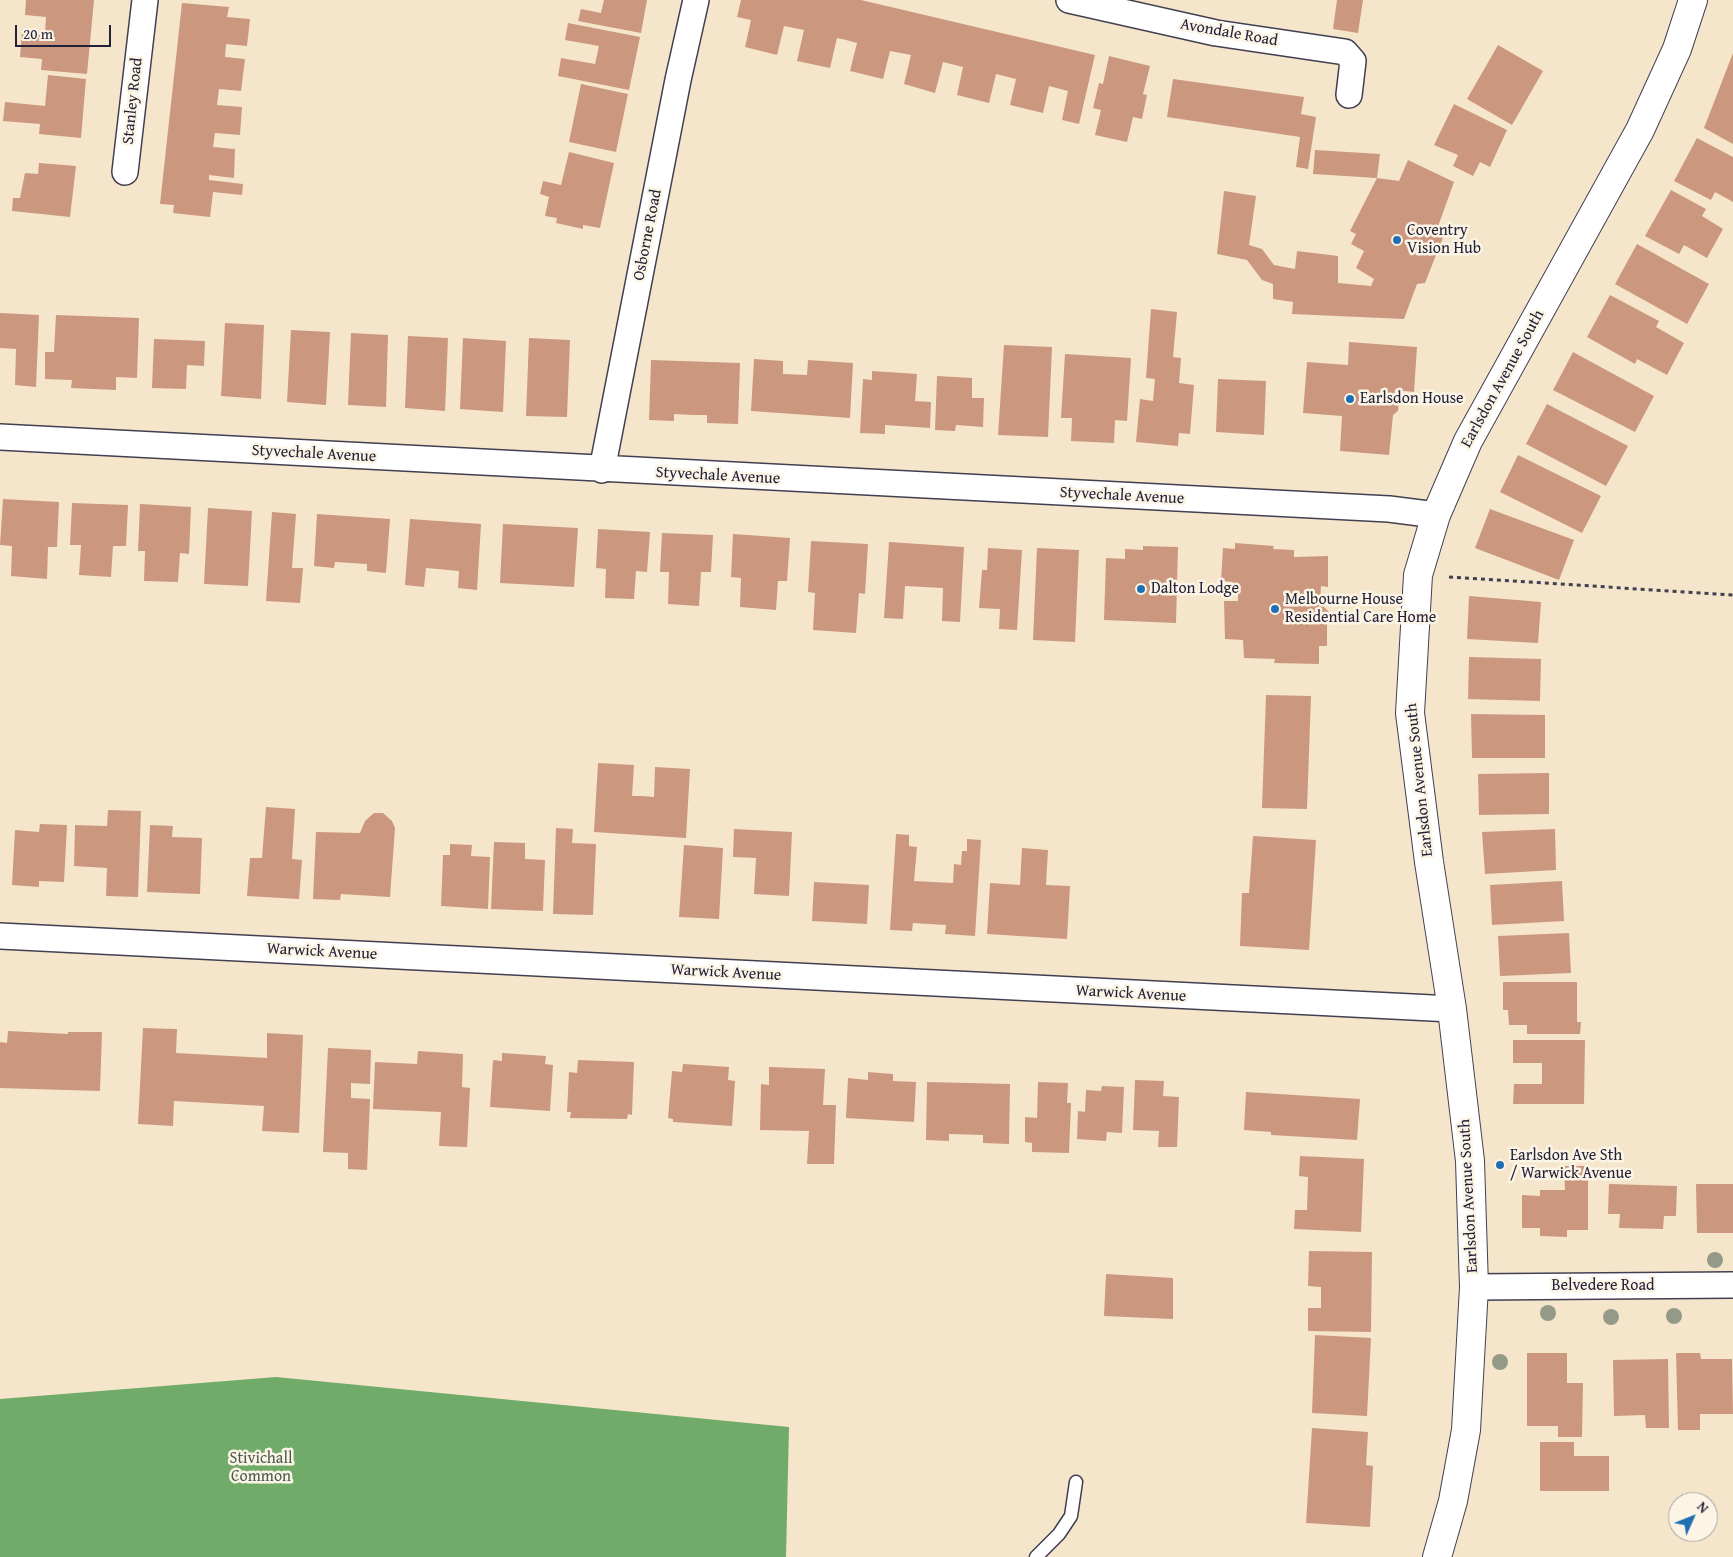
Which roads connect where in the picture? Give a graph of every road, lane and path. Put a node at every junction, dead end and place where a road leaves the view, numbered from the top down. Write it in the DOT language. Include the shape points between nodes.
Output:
graph roads {
  1 [pos="145,0"];
  2 [pos="696,0"];
  3 [pos="1069,0"];
  4 [pos="1693,0"];
  5 [pos="1349,95"];
  6 [pos="125,172"];
  7 [pos="0,437"];
  8 [pos="602,470"];
  9 [pos="1436,515"];
  10 [pos="1418,575"];
  11 [pos="1733,595"];
  12 [pos="0,936"];
  13 [pos="1452,1009"];
  14 [pos="1733,1285"];
  15 [pos="1474,1287"];
  16 [pos="1076,1482"];
  17 [pos="1036,1557"];
  18 [pos="1437,1557"];
  1 -- 6 [label="street, Stanley Road"];
  2 -- 8 [label="street, Osborne Road"];
  3 -- 5 [label="street, Avondale Road" via="1216,33 1345,52 1353,61"];
  4 -- 9 [label="main road, Earlsdon Avenue South" via="1677,49 1640,130 1468,441"];
  7 -- 8 [label="street, Styvechale Avenue"];
  8 -- 9 [label="street, Styvechale Avenue" via="1389,509"];
  9 -- 10 [label="main road, Earlsdon Avenue South"];
  10 -- 11 [label="path"];
  10 -- 13 [label="main road, Earlsdon Avenue South" via="1410,713"];
  12 -- 13 [label="street, Warwick Avenue"];
  13 -- 15 [label="main road, Earlsdon Avenue South" via="1470,1161"];
  14 -- 15 [label="street, Belvedere Road"];
  15 -- 18 [label="main road, Earlsdon Avenue South" via="1466,1430 1453,1501"];
  16 -- 17 [label="lane" via="1071,1516 1059,1534"];
}
